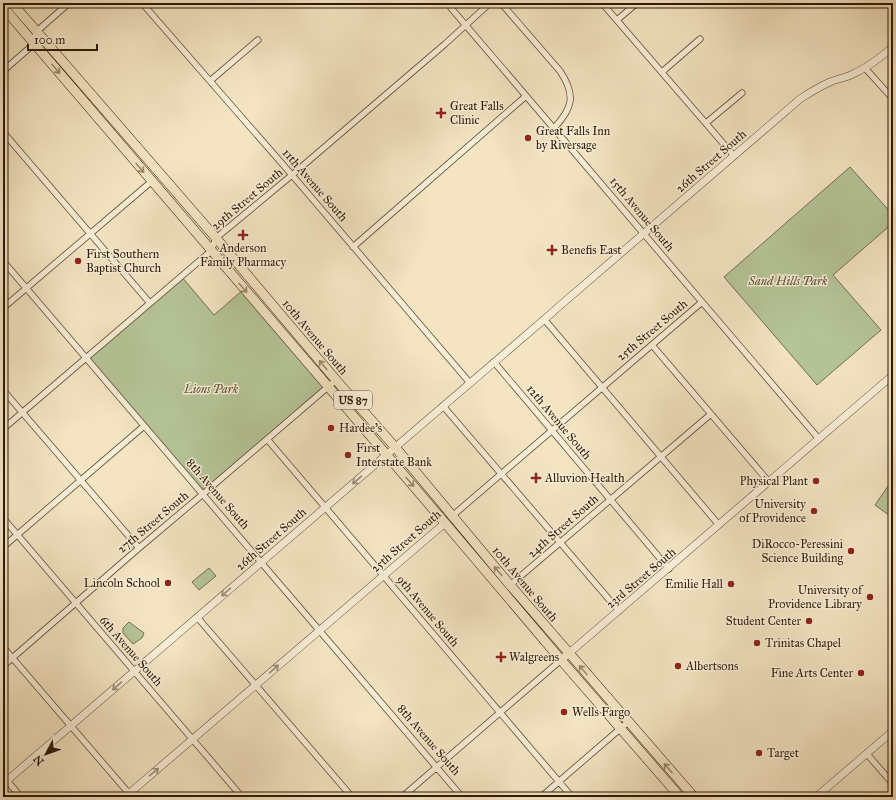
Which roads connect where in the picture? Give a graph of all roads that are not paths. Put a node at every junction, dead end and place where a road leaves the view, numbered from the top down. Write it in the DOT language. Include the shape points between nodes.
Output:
graph roads {
  1 [pos="12,3"];
  2 [pos="69,3"];
  3 [pos="142,3"];
  4 [pos="449,3"];
  5 [pos="490,3"];
  6 [pos="501,3"];
  7 [pos="602,3"];
  8 [pos="637,3"];
  9 [pos="3,8"];
  10 [pos="617,20"];
  11 [pos="466,25"];
  12 [pos="36,32"];
  13 [pos="258,40"];
  14 [pos="700,40"];
  15 [pos="34,44"];
  16 [pos="893,47"];
  17 [pos="865,68"];
  18 [pos="3,71"];
  19 [pos="662,72"];
  20 [pos="210,81"];
  21 [pos="742,93"];
  22 [pos="526,96"];
  23 [pos="893,99"];
  24 [pos="706,123"];
  25 [pos="554,128"];
  26 [pos="3,132"];
  27 [pos="734,156"];
  28 [pos="292,176"];
  29 [pos="152,181"];
  30 [pos="644,233"];
  31 [pos="90,234"];
  32 [pos="216,238"];
  33 [pos="353,248"];
  34 [pos="211,251"];
  35 [pos="3,261"];
  36 [pos="26,288"];
  37 [pos="149,302"];
  38 [pos="702,302"];
  39 [pos="3,308"];
  40 [pos="544,319"];
  41 [pos="652,345"];
  42 [pos="86,358"];
  43 [pos="494,362"];
  44 [pos="893,375"];
  45 [pos="336,380"];
  46 [pos="470,383"];
  47 [pos="328,387"];
  48 [pos="602,387"];
  49 [pos="3,390"];
  50 [pos="443,406"];
  51 [pos="22,412"];
  52 [pos="711,414"];
  53 [pos="144,426"];
  54 [pos="3,429"];
  55 [pos="552,431"];
  56 [pos="267,439"];
  57 [pos="820,439"];
  58 [pos="395,447"];
  59 [pos="386,454"];
  60 [pos="661,456"];
  61 [pos="502,474"];
  62 [pos="81,480"];
  63 [pos="769,482"];
  64 [pos="203,494"];
  65 [pos="610,499"];
  66 [pos="325,508"];
  67 [pos="452,516"];
  68 [pos="3,518"];
  69 [pos="445,523"];
  70 [pos="719,525"];
  71 [pos="17,535"];
  72 [pos="560,542"];
  73 [pos="3,547"];
  74 [pos="139,548"];
  75 [pos="262,562"];
  76 [pos="669,569"];
  77 [pos="384,576"];
  78 [pos="510,585"];
  79 [pos="502,592"];
  80 [pos="75,603"];
  81 [pos="619,611"];
  82 [pos="197,617"];
  83 [pos="320,630"];
  84 [pos="3,647"];
  85 [pos="569,654"];
  86 [pos="12,658"];
  87 [pos="561,660"];
  88 [pos="3,666"];
  89 [pos="134,671"];
  90 [pos="256,685"];
  91 [pos="501,712"];
  92 [pos="628,722"];
  93 [pos="70,726"];
  94 [pos="620,728"];
  95 [pos="893,731"];
  96 [pos="192,740"];
  97 [pos="867,754"];
  98 [pos="437,767"];
  99 [pos="4,780"];
  100 [pos="559,782"];
  101 [pos="893,784"];
  102 [pos="686,788"];
  103 [pos="128,796"];
  104 [pos="678,796"];
  105 [pos="21,797"];
  106 [pos="242,797"];
  107 [pos="352,797"];
  108 [pos="402,797"];
  109 [pos="462,797"];
  110 [pos="541,797"];
  111 [pos="572,797"];
  112 [pos="694,797"];
  113 [pos="816,797"];
  1 -- 12 [label="highway, 10th Avenue South / US 87"];
  2 -- 12 [label="street"];
  3 -- 20 [label="street, 11th Avenue South"];
  4 -- 11 [label="street, 15th Avenue South"];
  5 -- 11 [label="street, 29th Street South"];
  6 -- 25 [label="street" via="566,80 570,102 563,119"];
  7 -- 10 [label="street"];
  8 -- 10 [label="street"];
  9 -- 15 [label="highway, 10th Avenue South / US 87"];
  10 -- 19 [label="street"];
  11 -- 22 [label="street, 15th Avenue South"];
  11 -- 28 [label="street, 29th Street South"];
  12 -- 15 [label="street"];
  12 -- 32 [label="highway, 10th Avenue South / US 87"];
  13 -- 20 [label="street"];
  14 -- 19 [label="street"];
  15 -- 18 [label="street"];
  15 -- 29 [label="highway, 10th Avenue South / US 87, one-way"];
  16 -- 17 [label="street, 26th Street South"];
  17 -- 23 [label="street"];
  17 -- 27 [label="street, 26th Street South" via="808,93"];
  19 -- 24 [label="street"];
  20 -- 28 [label="street, 11th Avenue South"];
  21 -- 24 [label="street"];
  22 -- 25 [label="street, 15th Avenue South"];
  22 -- 33 [label="street"];
  24 -- 27 [label="street"];
  25 -- 30 [label="street, 15th Avenue South"];
  26 -- 31 [label="street"];
  27 -- 30 [label="street, 26th Street South"];
  28 -- 32 [label="street, 29th Street South"];
  28 -- 33 [label="street, 11th Avenue South"];
  29 -- 31 [label="street"];
  29 -- 34 [label="highway, 10th Avenue South / US 87"];
  30 -- 38 [label="street, 15th Avenue South"];
  30 -- 40 [label="street, 26th Street South"];
  31 -- 36 [label="street"];
  31 -- 37 [label="street"];
  32 -- 34 [label="street, 29th Street South"];
  45 -- 32 [label="highway, 10th Avenue South / US 87, one-way"];
  33 -- 46 [label="street, 11th Avenue South"];
  34 -- 37 [label="street, 29th Street South"];
  34 -- 47 [label="highway, 10th Avenue South / US 87, one-way"];
  35 -- 36 [label="street, 8th Avenue South"];
  36 -- 39 [label="street"];
  36 -- 42 [label="street, 8th Avenue South"];
  37 -- 42 [label="street, 29th Street South"];
  38 -- 41 [label="street, 25th Street South"];
  38 -- 57 [label="street, 15th Avenue South"];
  40 -- 43 [label="street, 26th Street South"];
  40 -- 48 [label="street"];
  41 -- 48 [label="street, 25th Street South"];
  41 -- 52 [label="street"];
  42 -- 51 [label="street, 29th Street South"];
  42 -- 53 [label="street, 8th Avenue South"];
  43 -- 46 [label="street, 26th Street South"];
  43 -- 55 [label="street, 12th Avenue South"];
  44 -- 57 [label="street, 23rd Street South"];
  45 -- 47 [label="street, 27th Street South"];
  45 -- 58 [label="highway, 10th Avenue South / US 87"];
  46 -- 50 [label="street, 26th Street South"];
  47 -- 56 [label="street, 27th Street South"];
  47 -- 59 [label="highway, 10th Avenue South / US 87"];
  48 -- 55 [label="street, 25th Street South"];
  48 -- 60 [label="street"];
  49 -- 51 [label="street"];
  50 -- 58 [label="street, 26th Street South"];
  50 -- 61 [label="street"];
  51 -- 54 [label="street, 29th Street South"];
  51 -- 62 [label="street"];
  52 -- 60 [label="street, 24th Street South"];
  52 -- 63 [label="street"];
  53 -- 62 [label="street"];
  53 -- 64 [label="street, 8th Avenue South"];
  55 -- 61 [label="street, 25th Street South"];
  55 -- 65 [label="street, 12th Avenue South"];
  56 -- 64 [label="street, 27th Street South"];
  56 -- 66 [label="street, 9th Avenue South"];
  57 -- 63 [label="street, 23rd Street South"];
  58 -- 59 [label="street, 26th Street South"];
  58 -- 67 [label="highway, 10th Avenue South / US 87"];
  59 -- 66 [label="street, 26th Street South, one-way"];
  59 -- 69 [label="highway, 10th Avenue South / US 87, one-way"];
  60 -- 65 [label="street, 24th Street South"];
  60 -- 70 [label="street"];
  61 -- 67 [label="street, 25th Street South"];
  61 -- 72 [label="street"];
  62 -- 71 [label="street"];
  62 -- 74 [label="street"];
  63 -- 70 [label="street, 23rd Street South"];
  64 -- 74 [label="street, 27th Street South"];
  64 -- 75 [label="street, 8th Avenue South"];
  65 -- 72 [label="street, 24th Street South"];
  65 -- 76 [label="street, 12th Avenue South"];
  66 -- 75 [label="street, 26th Street South"];
  66 -- 77 [label="street, 9th Avenue South"];
  67 -- 69 [label="street, 25th Street South"];
  78 -- 67 [label="highway, 10th Avenue South / US 87, one-way"];
  68 -- 71 [label="street, 6th Avenue South"];
  69 -- 77 [label="street, 25th Street South"];
  69 -- 79 [label="highway, 10th Avenue South / US 87"];
  70 -- 76 [label="street, 23rd Street South"];
  71 -- 73 [label="street"];
  71 -- 80 [label="street, 6th Avenue South"];
  72 -- 78 [label="street, 24th Street South"];
  72 -- 81 [label="street"];
  74 -- 80 [label="street, 27th Street South"];
  75 -- 82 [label="street, 26th Street South, one-way"];
  75 -- 83 [label="street, 8th Avenue South"];
  76 -- 81 [label="street, 23rd Street South"];
  77 -- 83 [label="street, 25th Street South"];
  77 -- 91 [label="street, 9th Avenue South"];
  78 -- 79 [label="street, 24th Street South"];
  78 -- 85 [label="highway, 10th Avenue South / US 87"];
  79 -- 87 [label="highway, 10th Avenue South / US 87"];
  80 -- 86 [label="street, 27th Street South"];
  80 -- 89 [label="street, 6th Avenue South"];
  81 -- 85 [label="street, 23rd Street South"];
  82 -- 89 [label="street, 26th Street South"];
  82 -- 90 [label="street"];
  90 -- 83 [label="street, 25th Street South, one-way"];
  83 -- 98 [label="street, 8th Avenue South"];
  84 -- 86 [label="street"];
  85 -- 87 [label="street, 23rd Street South"];
  92 -- 85 [label="highway, 10th Avenue South / US 87, one-way"];
  86 -- 88 [label="street, 27th Street South"];
  86 -- 93 [label="street"];
  87 -- 91 [label="street, 23rd Street South"];
  87 -- 94 [label="highway, 10th Avenue South / US 87"];
  89 -- 93 [label="street, 26th Street South, one-way"];
  89 -- 96 [label="street, 6th Avenue South"];
  90 -- 96 [label="street, 25th Street South"];
  90 -- 107 [label="street"];
  91 -- 98 [label="street, 23rd Street South"];
  91 -- 100 [label="street, 9th Avenue South"];
  92 -- 94 [label="street"];
  102 -- 92 [label="highway, 10th Avenue South / US 87, one-way"];
  93 -- 99 [label="street, 26th Street South"];
  93 -- 103 [label="street"];
  94 -- 100 [label="street"];
  94 -- 104 [label="highway, 10th Avenue South / US 87"];
  95 -- 97 [label="street"];
  103 -- 96 [label="street, 25th Street South, one-way"];
  96 -- 106 [label="street, 6th Avenue South"];
  97 -- 101 [label="street"];
  97 -- 113 [label="street"];
  98 -- 108 [label="street, 23rd Street South"];
  98 -- 109 [label="street, 8th Avenue South"];
  99 -- 105 [label="street"];
  100 -- 110 [label="street"];
  100 -- 111 [label="street, 9th Avenue South"];
  102 -- 104 [label="street"];
  102 -- 112 [label="highway, 10th Avenue South / US 87"];
}
